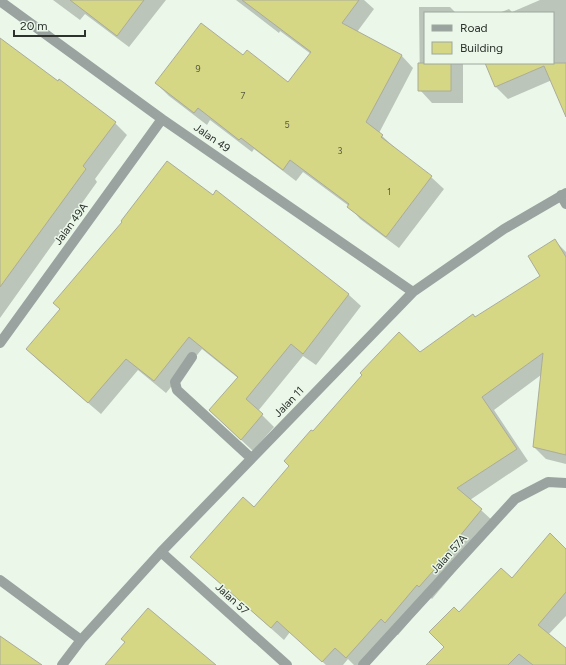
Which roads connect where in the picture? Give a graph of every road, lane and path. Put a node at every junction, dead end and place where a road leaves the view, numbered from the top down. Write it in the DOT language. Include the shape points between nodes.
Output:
graph roads {
  1 [pos="0,1"];
  2 [pos="162,119"];
  3 [pos="564,197"];
  4 [pos="413,292"];
  5 [pos="0,343"];
  6 [pos="192,357"];
  7 [pos="251,458"];
  8 [pos="566,483"];
  9 [pos="161,552"];
  10 [pos="0,580"];
  11 [pos="81,640"];
  12 [pos="62,665"];
  13 [pos="287,665"];
  14 [pos="363,665"];
  1 -- 2 [label="street, Jalan 49"];
  2 -- 4 [label="street, Jalan 49"];
  2 -- 5 [label="street, Jalan 49A"];
  3 -- 4 [label="street, Jalan 11" via="504,229"];
  4 -- 7 [label="street, Jalan 11"];
  6 -- 7 [label="street" via="175,382 177,390"];
  7 -- 9 [label="street, Jalan 11"];
  8 -- 14 [label="street, Jalan 57A" via="548,482 515,499"];
  9 -- 11 [label="street, Jalan 11"];
  9 -- 13 [label="street, Jalan 57"];
  10 -- 11 [label="street"];
  11 -- 12 [label="street, Jalan 11"];
}
